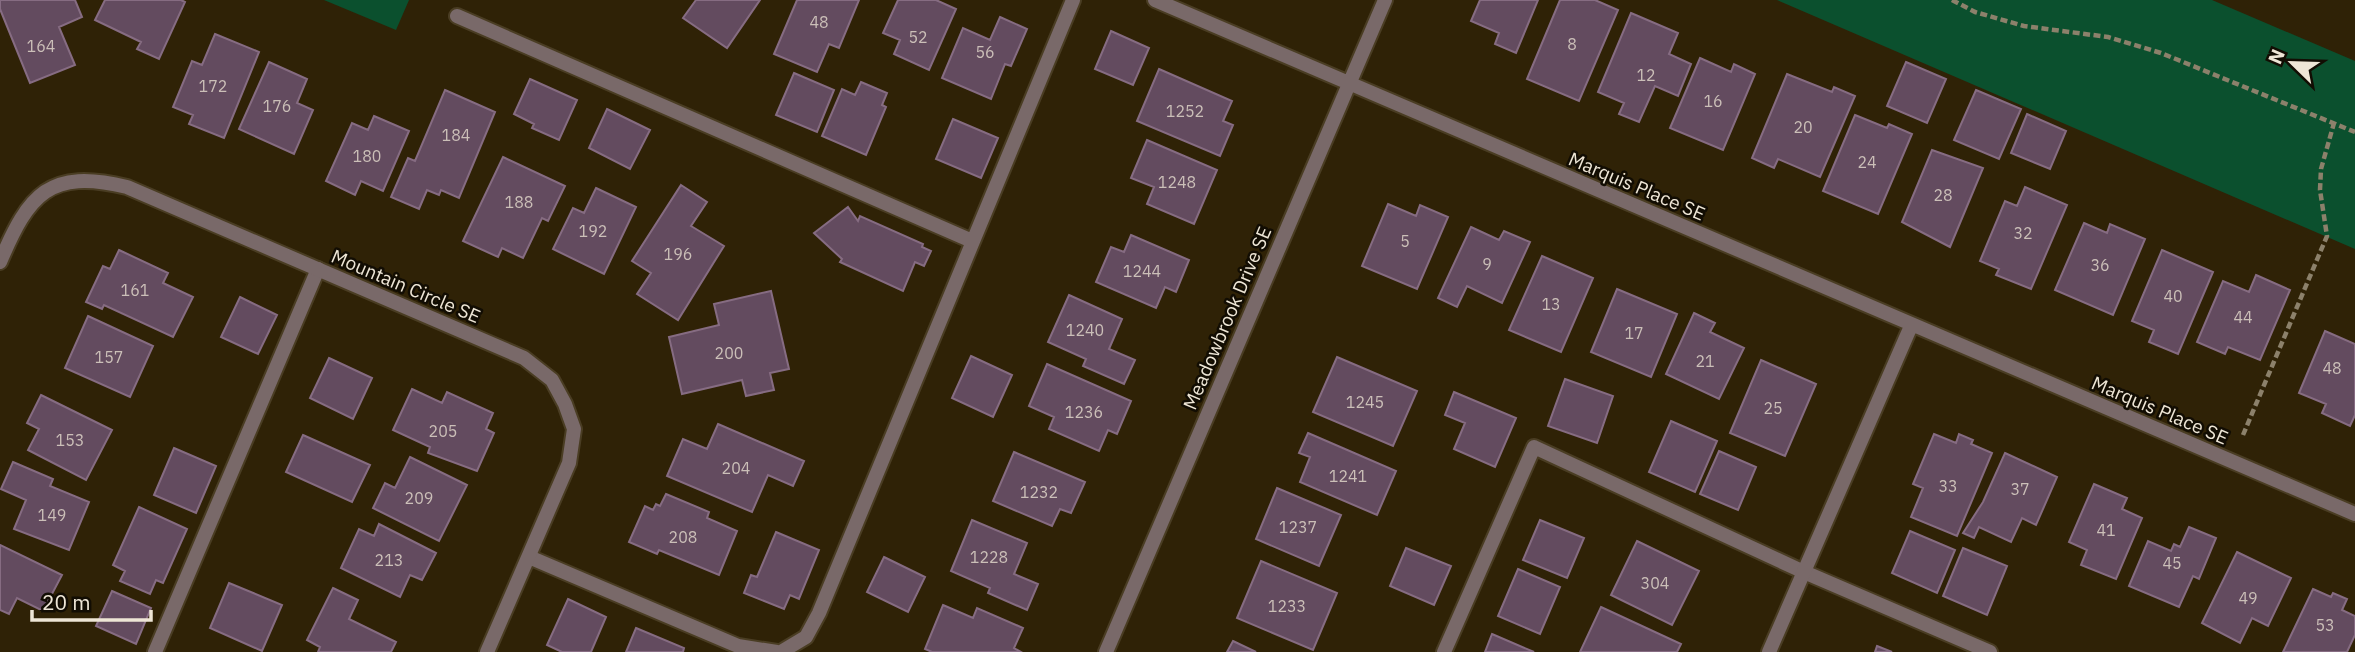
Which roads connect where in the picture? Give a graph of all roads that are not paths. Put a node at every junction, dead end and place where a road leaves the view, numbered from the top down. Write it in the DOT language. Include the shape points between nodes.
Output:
graph roads {
  1 [pos="1073,0"];
  2 [pos="1155,0"];
  3 [pos="1385,0"];
  4 [pos="457,16"];
  5 [pos="1349,82"];
  6 [pos="5,239"];
  7 [pos="972,242"];
  8 [pos="0,262"];
  9 [pos="318,269"];
  10 [pos="1911,326"];
  11 [pos="2355,514"];
  12 [pos="528,557"];
  13 [pos="1804,572"];
  14 [pos="155,652"];
  15 [pos="487,652"];
  16 [pos="779,652"];
  17 [pos="1106,652"];
  18 [pos="1444,652"];
  19 [pos="1769,652"];
  20 [pos="1990,652"];
  1 -- 7 [label="street"];
  2 -- 5 [label="street, Marquis Place SE"];
  3 -- 5 [label="street, Meadowbrook Drive SE"];
  4 -- 7 [label="street"];
  5 -- 10 [label="street, Marquis Place SE"];
  5 -- 17 [label="street, Meadowbrook Drive SE"];
  6 -- 8 [label="street, Mountain Circle SE"];
  6 -- 9 [label="street, Mountain Circle SE" via="43,191 61,183 95,179 127,187"];
  7 -- 16 [label="street" via="819,613 806,637"];
  9 -- 12 [label="street, Mountain Circle SE" via="524,358 552,380 574,429 569,463"];
  9 -- 14 [label="street"];
  10 -- 11 [label="street, Marquis Place SE"];
  10 -- 13 [label="street"];
  12 -- 15 [label="street, Mountain Circle SE"];
  12 -- 16 [label="street" via="738,646"];
  13 -- 18 [label="street" via="1534,447"];
  13 -- 19 [label="street"];
  13 -- 20 [label="street"];
}
